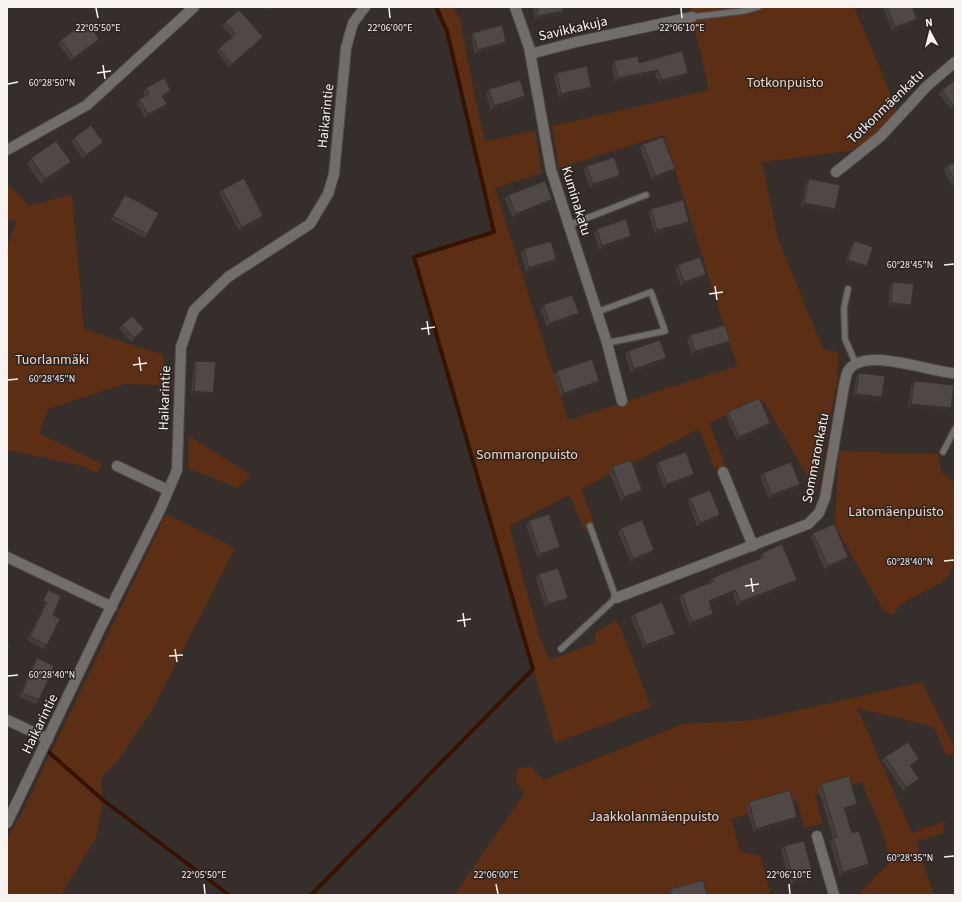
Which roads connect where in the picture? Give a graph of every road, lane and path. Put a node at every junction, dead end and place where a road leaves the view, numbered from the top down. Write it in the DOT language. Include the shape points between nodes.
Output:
graph roads {
  1 [pos="194,7"];
  2 [pos="365,7"];
  3 [pos="516,7"];
  4 [pos="758,7"];
  5 [pos="692,17"];
  6 [pos="530,54"];
  7 [pos="955,62"];
  8 [pos="7,150"];
  9 [pos="836,172"];
  10 [pos="646,195"];
  11 [pos="568,225"];
  12 [pos="848,289"];
  13 [pos="597,312"];
  14 [pos="607,343"];
  15 [pos="856,364"];
  16 [pos="955,373"];
  17 [pos="622,401"];
  18 [pos="955,428"];
  19 [pos="944,452"];
  20 [pos="117,466"];
  21 [pos="723,472"];
  22 [pos="168,490"];
  23 [pos="590,526"];
  24 [pos="753,546"];
  25 [pos="7,557"];
  26 [pos="616,598"];
  27 [pos="112,607"];
  28 [pos="561,649"];
  29 [pos="7,720"];
  30 [pos="48,739"];
  31 [pos="7,824"];
  32 [pos="817,836"];
  33 [pos="834,895"];
  1 -- 8 [label="street" via="87,105"];
  2 -- 22 [label="street, Haikarintie" via="354,23 346,48 334,174 328,194 310,224 228,278 194,310 181,348 177,470"];
  3 -- 6 [label="street, Kuminakatu"];
  4 -- 5 [label="lane"];
  5 -- 6 [label="street, Savikkakuja"];
  6 -- 11 [label="street, Kuminakatu" via="551,170"];
  7 -- 9 [label="street, Totkonmäenkatu" via="927,86 881,136"];
  10 -- 11 [label="lane"];
  11 -- 13 [label="street, Kuminakatu"];
  12 -- 15 [label="lane" via="844,308 846,340"];
  13 -- 14 [label="street, Kuminakatu"];
  13 -- 14 [label="lane" via="651,292 665,330"];
  14 -- 17 [label="street, Kuminakatu"];
  15 -- 16 [label="street" via="869,359 885,360"];
  15 -- 24 [label="street, Sommaronkatu" via="848,371 844,386 825,498 819,513 808,524"];
  18 -- 19 [label="lane"];
  20 -- 22 [label="street"];
  21 -- 24 [label="street"];
  22 -- 27 [label="street, Haikarintie"];
  23 -- 26 [label="lane"];
  24 -- 26 [label="street, Sommaronkatu"];
  25 -- 27 [label="street"];
  26 -- 28 [label="lane"];
  27 -- 30 [label="street, Haikarintie"];
  29 -- 30 [label="street"];
  30 -- 31 [label="street, Haikarintie"];
  32 -- 33 [label="street"];
}
